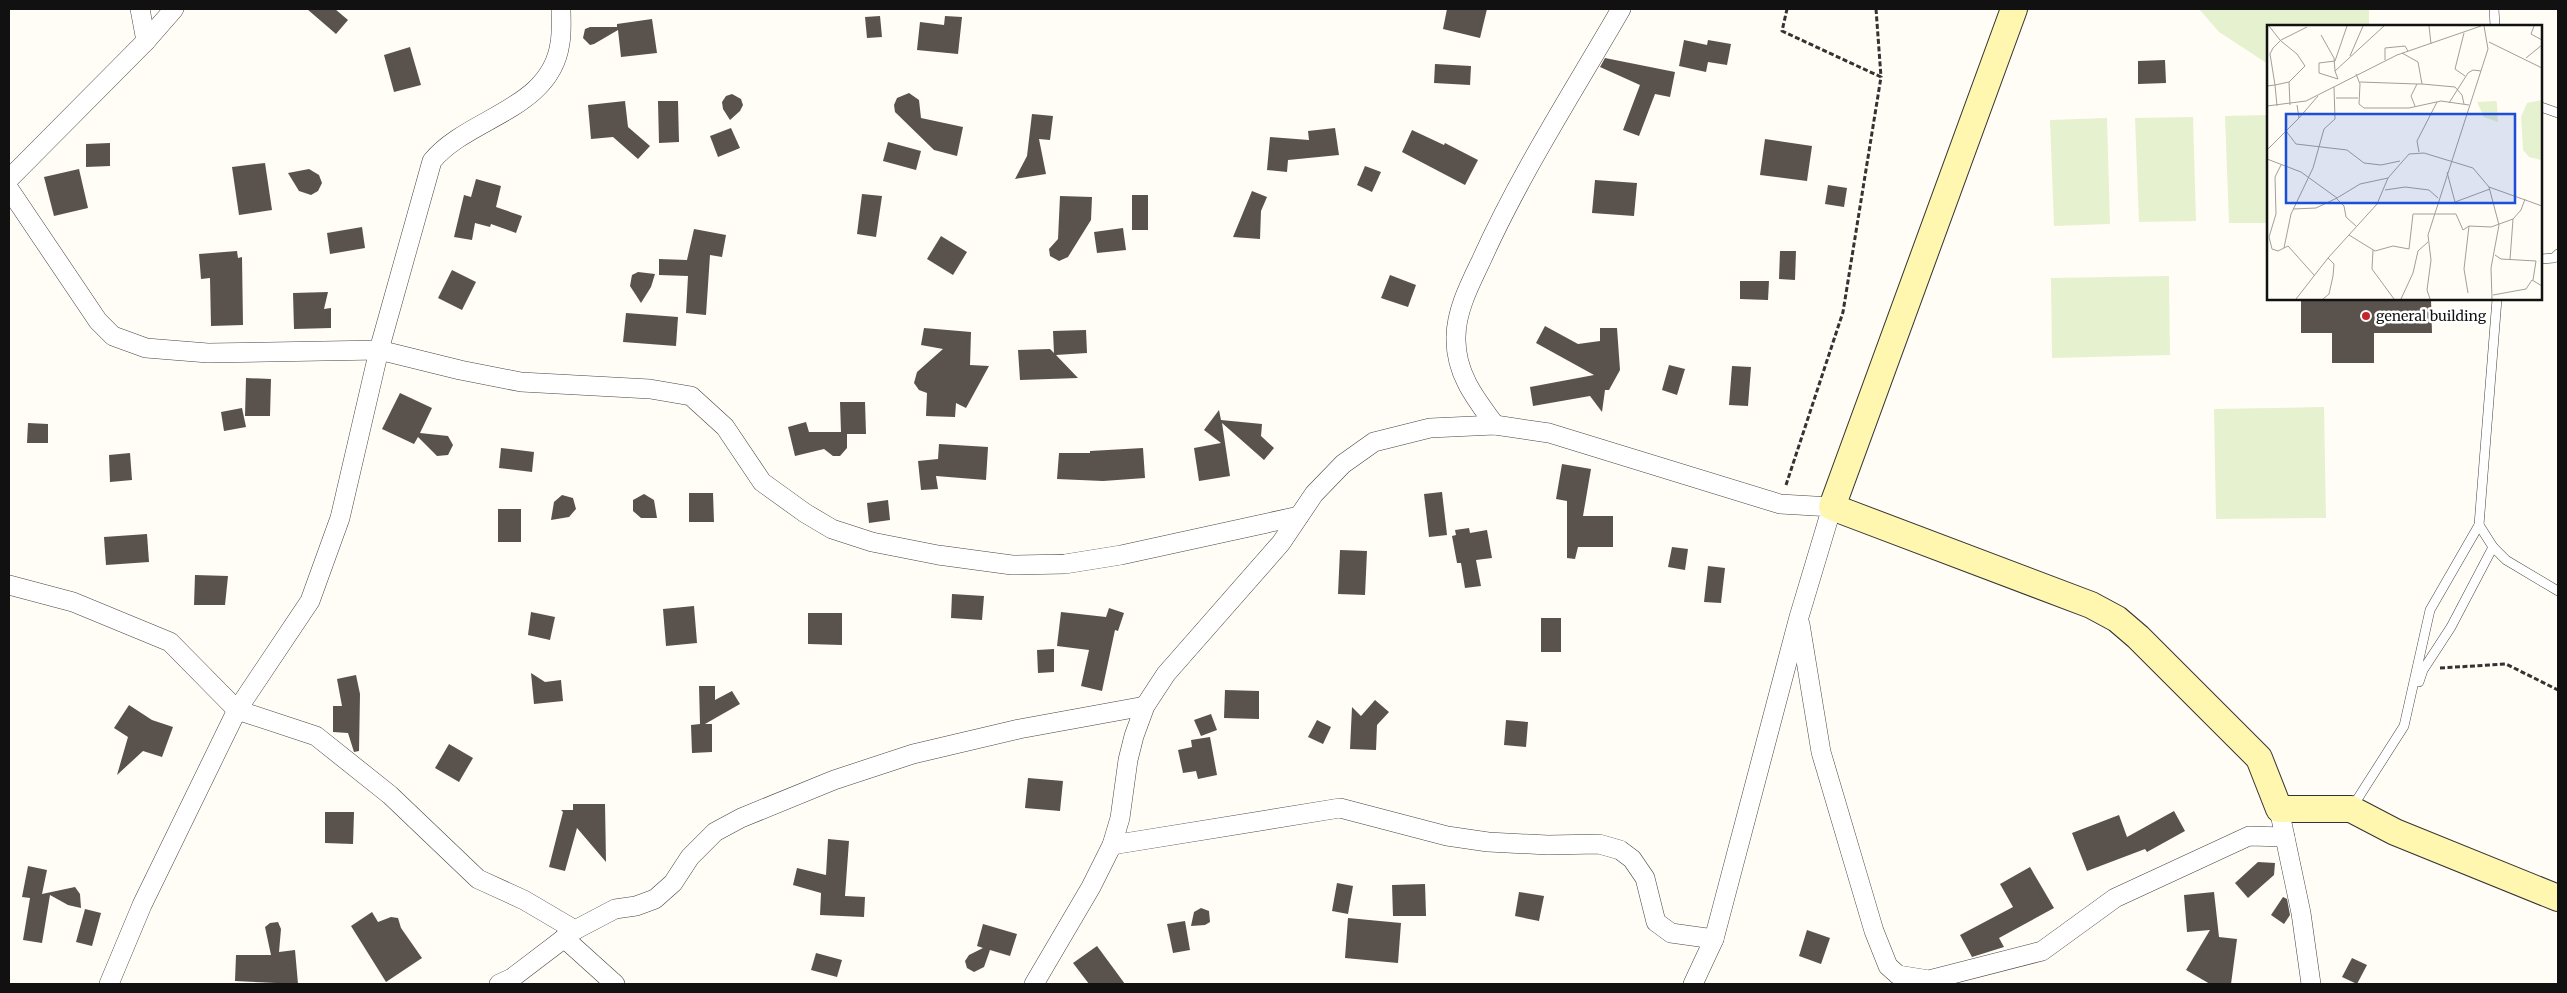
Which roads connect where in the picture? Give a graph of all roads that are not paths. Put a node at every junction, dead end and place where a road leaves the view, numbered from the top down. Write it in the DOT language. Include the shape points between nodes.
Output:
graph roads {
  1 [pos="140,9"];
  2 [pos="174,9"];
  3 [pos="561,9"];
  4 [pos="1621,9"];
  5 [pos="2014,9"];
  6 [pos="2494,9"];
  7 [pos="2495,25"];
  8 [pos="146,41"];
  9 [pos="2542,107"];
  10 [pos="2558,113"];
  11 [pos="9,179"];
  12 [pos="9,189"];
  13 [pos="2558,254"];
  14 [pos="2542,259"];
  15 [pos="2497,300"];
  16 [pos="379,350"];
  17 [pos="1495,425"];
  18 [pos="1832,507"];
  19 [pos="1299,516"];
  20 [pos="2479,525"];
  21 [pos="2493,547"];
  22 [pos="9,585"];
  23 [pos="2558,591"];
  24 [pos="1799,616"];
  25 [pos="1145,706"];
  26 [pos="237,710"];
  27 [pos="2404,726"];
  28 [pos="2279,809"];
  29 [pos="2352,809"];
  30 [pos="2285,837"];
  31 [pos="1112,844"];
  32 [pos="2558,898"];
  33 [pos="569,934"];
  34 [pos="1714,939"];
  35 [pos="109,984"];
  36 [pos="499,984"];
  37 [pos="615,984"];
  38 [pos="1034,984"];
  39 [pos="1693,984"];
  40 [pos="2311,984"];
  1 -- 8 [label="street"];
  2 -- 8 [label="street"];
  3 -- 16 [label="street" via="560,44 542,82 520,103 444,147 432,161"];
  4 -- 17 [label="street" via="1498,223 1465,295 1456,335 1458,365 1470,391"];
  5 -- 18 [label="street"];
  6 -- 7 [label="lane"];
  8 -- 11 [label="street"];
  9 -- 10 [label="lane"];
  12 -- 16 [label="street" via="98,321 112,336 146,348 208,353"];
  13 -- 14 [label="lane" via="2554,258"];
  15 -- 20 [label="lane"];
  16 -- 19 [label="street" via="521,382 650,389 691,396 725,427 762,482 805,513 832,529 872,542 938,554 1012,565 1065,564"];
  16 -- 26 [label="street" via="340,518 310,601"];
  17 -- 18 [label="street" via="1549,433 1780,504"];
  17 -- 19 [label="street" via="1430,428 1374,442 1343,464 1314,494"];
  18 -- 24 [label="street"];
  18 -- 28 [label="street" via="2091,605 2117,619 2259,758"];
  19 -- 25 [label="street" via="1280,543 1166,674"];
  20 -- 21 [label="lane"];
  20 -- 27 [label="lane" via="2430,610"];
  21 -- 23 [label="lane" via="2506,560"];
  21 -- 27 [label="lane" via="2451,627 2423,670"];
  22 -- 26 [label="street" via="73,602 170,642"];
  24 -- 30 [label="street" via="1820,752 1874,931 1888,966 1898,975 1929,980 2042,951 2115,898 2249,836"];
  24 -- 34 [label="street"];
  25 -- 31 [label="street" via="1128,760 1120,818"];
  25 -- 33 [label="street" via="1019,729 914,754 834,780 715,832 690,857 673,883 655,899 615,909"];
  26 -- 33 [label="street" via="316,736 390,796 478,879 524,900"];
  26 -- 35 [label="street" via="142,905"];
  27 -- 29 [label="lane"];
  28 -- 29 [label="street"];
  28 -- 30 [label="street"];
  29 -- 32 [label="street" via="2395,832"];
  30 -- 40 [label="street" via="2301,913"];
  31 -- 34 [label="street" via="1340,808 1455,838 1548,845 1599,844 1620,850 1632,859 1645,878 1656,922 1671,933"];
  31 -- 38 [label="street" via="1091,888"];
  33 -- 36 [label="street" via="512,978"];
  33 -- 37 [label="street"];
  34 -- 39 [label="street"];
}
